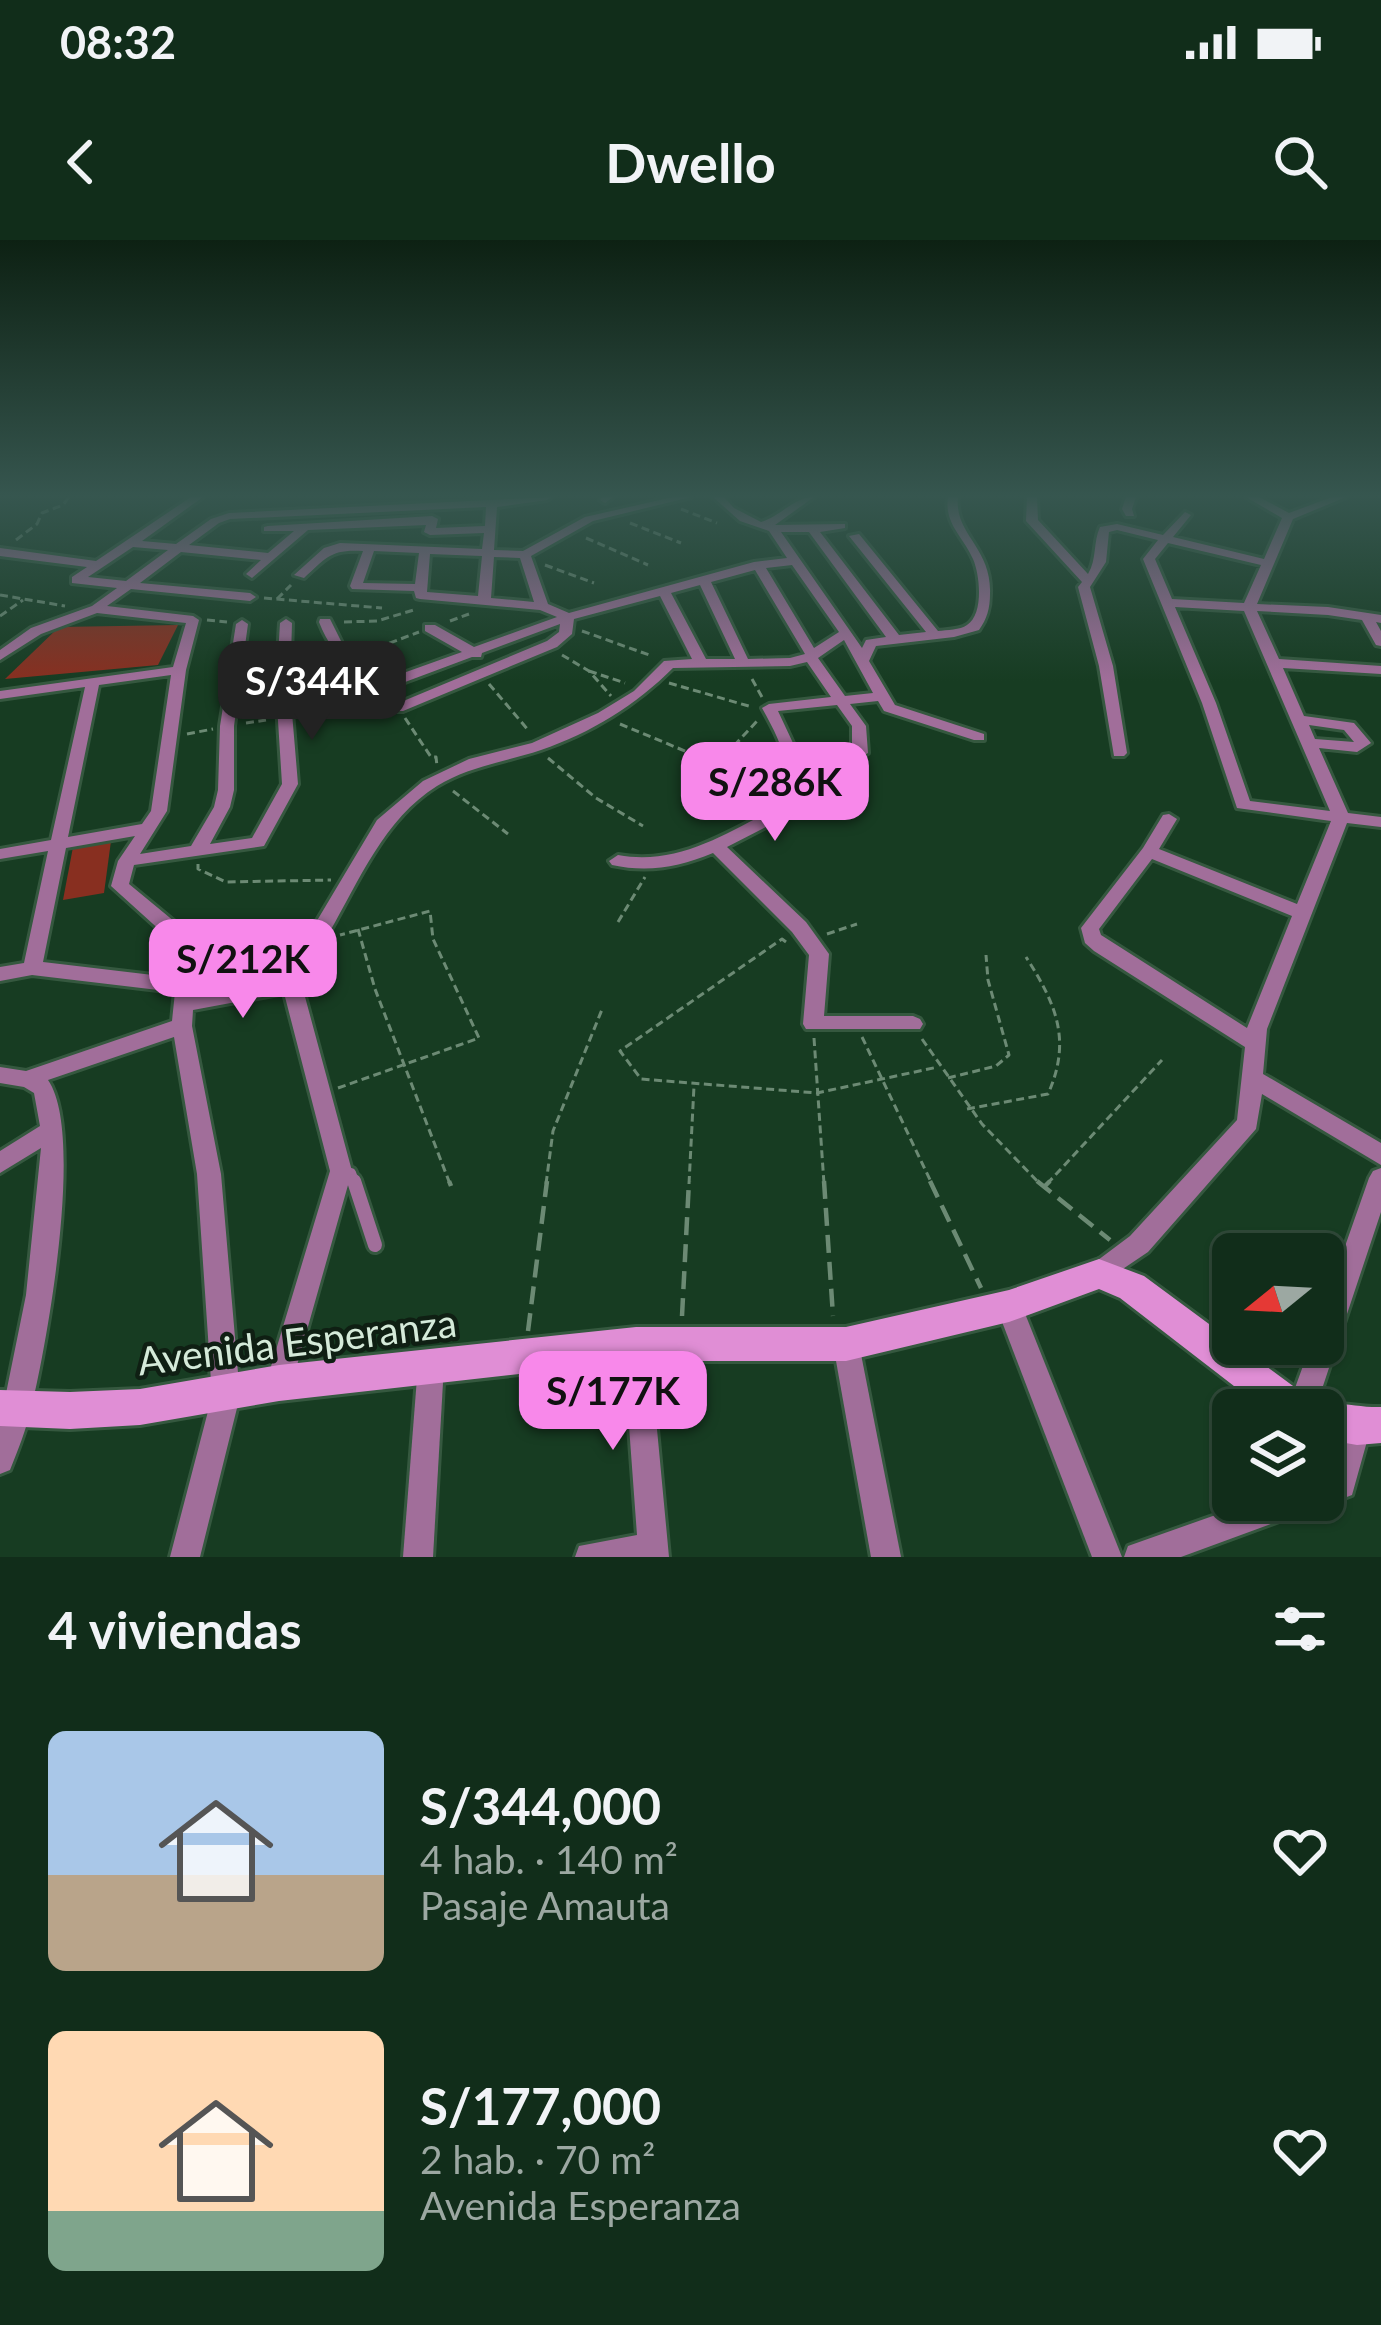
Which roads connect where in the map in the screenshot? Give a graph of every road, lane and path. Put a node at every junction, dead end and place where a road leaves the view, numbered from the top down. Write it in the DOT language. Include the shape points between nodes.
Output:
graph roads {
  1 [pos="46,558"];
  2 [pos="108,558"];
  3 [pos="163,558"];
  4 [pos="267,558"];
  5 [pos="320,558"];
  6 [pos="366,558"];
  7 [pos="424,558"];
  8 [pos="488,558"];
  9 [pos="527,558"];
  10 [pos="534,558"];
  11 [pos="633,558"];
  12 [pos="792,558"];
  13 [pos="834,558"];
  14 [pos="873,558"];
  15 [pos="977,558"];
  16 [pos="1067,558"];
  17 [pos="1102,558"];
  18 [pos="1149,558"];
  19 [pos="1246,558"];
  20 [pos="1272,558"];
  21 [pos="794,561"];
  22 [pos="1270,564"];
  23 [pos="648,565"];
  24 [pos="758,565"];
  25 [pos="97,566"];
  26 [pos="251,574"];
  27 [pos="300,575"];
  28 [pos="704,579"];
  29 [pos="1088,581"];
  30 [pos="594,583"];
  31 [pos="127,586"];
  32 [pos="421,588"];
  33 [pos="664,591"];
  34 [pos="0,595"];
  35 [pos="250,597"];
  36 [pos="24,599"];
  37 [pos="277,599"];
  38 [pos="484,601"];
  39 [pos="1169,603"];
  40 [pos="64,606"];
  41 [pos="542,606"];
  42 [pos="1249,607"];
  43 [pos="382,608"];
  44 [pos="96,609"];
  45 [pos="0,616"];
  46 [pos="1374,619"];
  47 [pos="325,622"];
  48 [pos="286,623"];
  49 [pos="567,623"];
  50 [pos="242,624"];
  51 [pos="430,628"];
  52 [pos="846,633"];
  53 [pos="933,633"];
  54 [pos="894,638"];
  55 [pos="1381,642"];
  56 [pos="470,651"];
  57 [pos="532,653"];
  58 [pos="0,656"];
  59 [pos="811,656"];
  60 [pos="700,661"];
  61 [pos="743,662"];
  62 [pos="861,663"];
  63 [pos="1274,663"];
  64 [pos="669,664"];
  65 [pos="495,666"];
  66 [pos="179,670"];
  67 [pos="1381,670"];
  68 [pos="589,671"];
  69 [pos="464,679"];
  70 [pos="93,682"];
  71 [pos="382,686"];
  72 [pos="650,686"];
  73 [pos="0,695"];
  74 [pos="881,696"];
  75 [pos="843,698"];
  76 [pos="621,705"];
  77 [pos="398,708"];
  78 [pos="769,708"];
  79 [pos="327,710"];
  80 [pos="602,716"];
  81 [pos="285,717"];
  82 [pos="1300,720"];
  83 [pos="227,726"];
  84 [pos="170,737"];
  85 [pos="979,737"];
  86 [pos="1310,743"];
  87 [pos="537,746"];
  88 [pos="860,752"];
  89 [pos="1119,753"];
  90 [pos="716,764"];
  91 [pos="734,771"];
  92 [pos="443,775"];
  93 [pos="1341,816"];
  94 [pos="1169,819"];
  95 [pos="1377,824"];
  96 [pos="643,826"];
  97 [pos="150,828"];
  98 [pos="508,835"];
  99 [pos="58,843"];
  100 [pos="715,845"];
  101 [pos="197,851"];
  102 [pos="1149,851"];
  103 [pos="0,854"];
  104 [pos="128,861"];
  105 [pos="618,861"];
  106 [pos="652,866"];
  107 [pos="350,884"];
  108 [pos="1304,914"];
  109 [pos="618,922"];
  110 [pos="856,924"];
  111 [pos="358,929"];
  112 [pos="201,931"];
  113 [pos="292,936"];
  114 [pos="814,947"];
  115 [pos="986,955"];
  116 [pos="1026,957"];
  117 [pos="32,968"];
  118 [pos="0,974"];
  119 [pos="292,984"];
  120 [pos="184,1005"];
  121 [pos="603,1007"];
  122 [pos="814,1024"];
  123 [pos="856,1024"];
  124 [pos="913,1024"];
  125 [pos="1254,1043"];
  126 [pos="1162,1060"];
  127 [pos="404,1064"];
  128 [pos="938,1067"];
  129 [pos="0,1075"];
  130 [pos="1251,1077"];
  131 [pos="944,1078"];
  132 [pos="27,1079"];
  133 [pos="882,1081"];
  134 [pos="694,1084"];
  135 [pos="817,1093"];
  136 [pos="320,1095"];
  137 [pos="967,1109"];
  138 [pos="50,1131"];
  139 [pos="1381,1155"];
  140 [pos="0,1163"];
  141 [pos="340,1171"];
  142 [pos="1381,1178"];
  143 [pos="451,1186"];
  144 [pos="1044,1188"];
  145 [pos="375,1245"];
  146 [pos="1113,1263"];
  147 [pos="1000,1308"];
  148 [pos="636,1344"];
  149 [pos="846,1344"];
  150 [pos="681,1346"];
  151 [pos="525,1357"];
  152 [pos="431,1365"];
  153 [pos="279,1383"];
  154 [pos="1270,1389"];
  155 [pos="1306,1389"];
  156 [pos="226,1396"];
  157 [pos="9,1408"];
  158 [pos="1354,1424"];
  159 [pos="0,1460"];
  160 [pos="1344,1475"];
  161 [pos="1241,1521"];
  162 [pos="654,1552"];
  163 [pos="184,1557"];
  164 [pos="418,1557"];
  165 [pos="590,1557"];
  166 [pos="886,1557"];
  167 [pos="1107,1557"];
  168 [pos="1139,1557"];
  1 -- 25 [label="street"];
  2 -- 25 [label="street"];
  3 -- 31 [label="street"];
  4 -- 26 [label="street"];
  5 -- 27 [label="street"];
  6 -- 32 [label="street" via="356,586"];
  7 -- 32 [label="street"];
  8 -- 38 [label="street"];
  9 -- 41 [label="street"];
  10 -- 30 [label="path"];
  11 -- 23 [label="path"];
  12 -- 21 [label="street"];
  13 -- 54 [label="street"];
  14 -- 53 [label="street"];
  15 -- 53 [label="street" via="982,618"];
  16 -- 29 [label="street"];
  17 -- 29 [label="street"];
  18 -- 39 [label="street"];
  19 -- 22 [label="street"];
  20 -- 22 [label="street"];
  21 -- 24 [label="street"];
  21 -- 52 [label="street"];
  22 -- 42 [label="street"];
  24 -- 28 [label="street"];
  24 -- 59 [label="street"];
  25 -- 31 [label="street" via="76,580"];
  27 -- 37 [label="path"];
  28 -- 33 [label="street"];
  28 -- 61 [label="street"];
  29 -- 89 [label="street"];
  31 -- 35 [label="street"];
  31 -- 44 [label="street"];
  32 -- 38 [label="street" via="420,595"];
  33 -- 49 [label="street"];
  33 -- 60 [label="street"];
  34 -- 36 [label="path"];
  35 -- 37 [label="path"];
  36 -- 40 [label="path"];
  36 -- 45 [label="path"];
  37 -- 43 [label="path"];
  38 -- 41 [label="street"];
  39 -- 42 [label="street"];
  39 -- 93 [label="street" via="1243,805"];
  41 -- 49 [label="street"];
  42 -- 46 [label="street"];
  42 -- 63 [label="street"];
  44 -- 58 [label="street" via="36,631"];
  44 -- 66 [label="street" via="193,620"];
  46 -- 55 [label="street"];
  47 -- 71 [label="street" via="334,650"];
  48 -- 81 [label="street"];
  49 -- 56 [label="street"];
  49 -- 57 [label="street" via="552,644"];
  49 -- 64 [label="path"];
  50 -- 83 [label="street"];
  51 -- 56 [label="street"];
  52 -- 59 [label="street"];
  52 -- 62 [label="street"];
  53 -- 54 [label="street"];
  54 -- 62 [label="street" via="871,643"];
  56 -- 65 [label="street"];
  56 -- 71 [label="street"];
  57 -- 65 [label="street"];
  57 -- 68 [label="path" via="565,655"];
  59 -- 61 [label="street"];
  59 -- 75 [label="street"];
  60 -- 61 [label="street"];
  60 -- 64 [label="street"];
  61 -- 78 [label="path"];
  62 -- 74 [label="street"];
  63 -- 67 [label="street"];
  63 -- 82 [label="street"];
  64 -- 72 [label="street"];
  65 -- 69 [label="street"];
  66 -- 70 [label="street"];
  66 -- 84 [label="street"];
  68 -- 72 [label="path"];
  68 -- 76 [label="path"];
  69 -- 77 [label="street"];
  69 -- 87 [label="path" via="488,682"];
  70 -- 73 [label="street"];
  70 -- 99 [label="street"];
  71 -- 77 [label="street"];
  72 -- 76 [label="street"];
  72 -- 90 [label="path" via="721,695 765,712"];
  74 -- 75 [label="street"];
  74 -- 85 [label="street" via="904,716"];
  75 -- 78 [label="street"];
  75 -- 88 [label="street" via="859,726"];
  76 -- 80 [label="street"];
  77 -- 92 [label="path"];
  78 -- 100 [label="street" via="796,758 793,788 783,811"];
  79 -- 81 [label="path"];
  80 -- 87 [label="street"];
  80 -- 90 [label="path"];
  81 -- 83 [label="path"];
  81 -- 101 [label="street" via="290,784 258,842"];
  82 -- 86 [label="street"];
  82 -- 86 [label="street" via="1342,724 1363,743"];
  83 -- 84 [label="path"];
  83 -- 101 [label="street" via="222,807"];
  84 -- 97 [label="street"];
  86 -- 93 [label="street"];
  87 -- 92 [label="street"];
  87 -- 96 [label="path"];
  90 -- 91 [label="path"];
  92 -- 98 [label="path"];
  92 -- 107 [label="street" via="383,824"];
  93 -- 95 [label="street"];
  93 -- 108 [label="street"];
  94 -- 102 [label="street"];
  97 -- 99 [label="street"];
  97 -- 104 [label="street"];
  99 -- 103 [label="street"];
  99 -- 117 [label="street"];
  100 -- 106 [label="street"];
  100 -- 114 [label="street"];
  101 -- 104 [label="street"];
  101 -- 107 [label="path" via="198,868 226,882"];
  102 -- 108 [label="street"];
  102 -- 125 [label="street" via="1090,928 1092,938"];
  104 -- 112 [label="street" via="120,886 170,928"];
  105 -- 106 [label="street"];
  106 -- 109 [label="path"];
  107 -- 113 [label="street" via="322,928"];
  108 -- 125 [label="street"];
  110 -- 114 [label="path"];
  111 -- 113 [label="path" via="324,940"];
  111 -- 127 [label="path"];
  111 -- 127 [label="path" via="430,911 433,939 479,1038"];
  112 -- 113 [label="street"];
  112 -- 120 [label="street"];
  113 -- 119 [label="street"];
  114 -- 122 [label="street"];
  114 -- 134 [label="path" via="805,956 782,939 620,1051 641,1079"];
  115 -- 131 [label="path" via="983,977 1008,1033 1009,1055 996,1066"];
  116 -- 137 [label="path" via="1059,1007 1061,1070 1048,1094"];
  117 -- 118 [label="street"];
  117 -- 120 [label="street"];
  119 -- 120 [label="street"];
  119 -- 136 [label="street"];
  120 -- 132 [label="street"];
  120 -- 156 [label="street" via="209,1174"];
  121 -- 151 [label="path" via="553,1131"];
  122 -- 123 [label="street"];
  122 -- 135 [label="path"];
  123 -- 124 [label="street"];
  123 -- 133 [label="path"];
  124 -- 128 [label="path"];
  125 -- 130 [label="street"];
  126 -- 144 [label="path"];
  127 -- 136 [label="path"];
  127 -- 143 [label="path"];
  128 -- 131 [label="path"];
  128 -- 133 [label="path"];
  129 -- 132 [label="street"];
  130 -- 139 [label="street"];
  130 -- 146 [label="street" via="1248,1123"];
  131 -- 137 [label="path"];
  132 -- 138 [label="street" via="50,1105"];
  133 -- 135 [label="path"];
  133 -- 147 [label="path"];
  134 -- 135 [label="path"];
  134 -- 150 [label="path"];
  135 -- 149 [label="path" via="833,1316"];
  136 -- 141 [label="street"];
  137 -- 144 [label="path"];
  138 -- 140 [label="street"];
  138 -- 157 [label="street" via="43,1273"];
  141 -- 145 [label="lane" via="351,1173"];
  141 -- 153 [label="street"];
  142 -- 155 [label="street"];
  144 -- 146 [label="path"];
  146 -- 147 [label="street, Avenida Esperanza"];
  146 -- 154 [label="street" via="1132,1287"];
  147 -- 149 [label="street, Avenida Esperanza"];
  147 -- 167 [label="street"];
  148 -- 150 [label="street, Avenida Esperanza"];
  148 -- 151 [label="street, Avenida Esperanza"];
  148 -- 162 [label="street"];
  149 -- 150 [label="street, Avenida Esperanza"];
  149 -- 166 [label="street"];
  151 -- 152 [label="street, Avenida Esperanza"];
  152 -- 153 [label="street, Avenida Esperanza"];
  152 -- 164 [label="street"];
  153 -- 156 [label="street, Avenida Esperanza"];
  156 -- 157 [label="street, Avenida Esperanza" via="111,1409"];
  156 -- 163 [label="street"];
  157 -- 159 [label="street"];
  158 -- 160 [label="street"];
  161 -- 168 [label="street"];
  162 -- 165 [label="street"];
}
